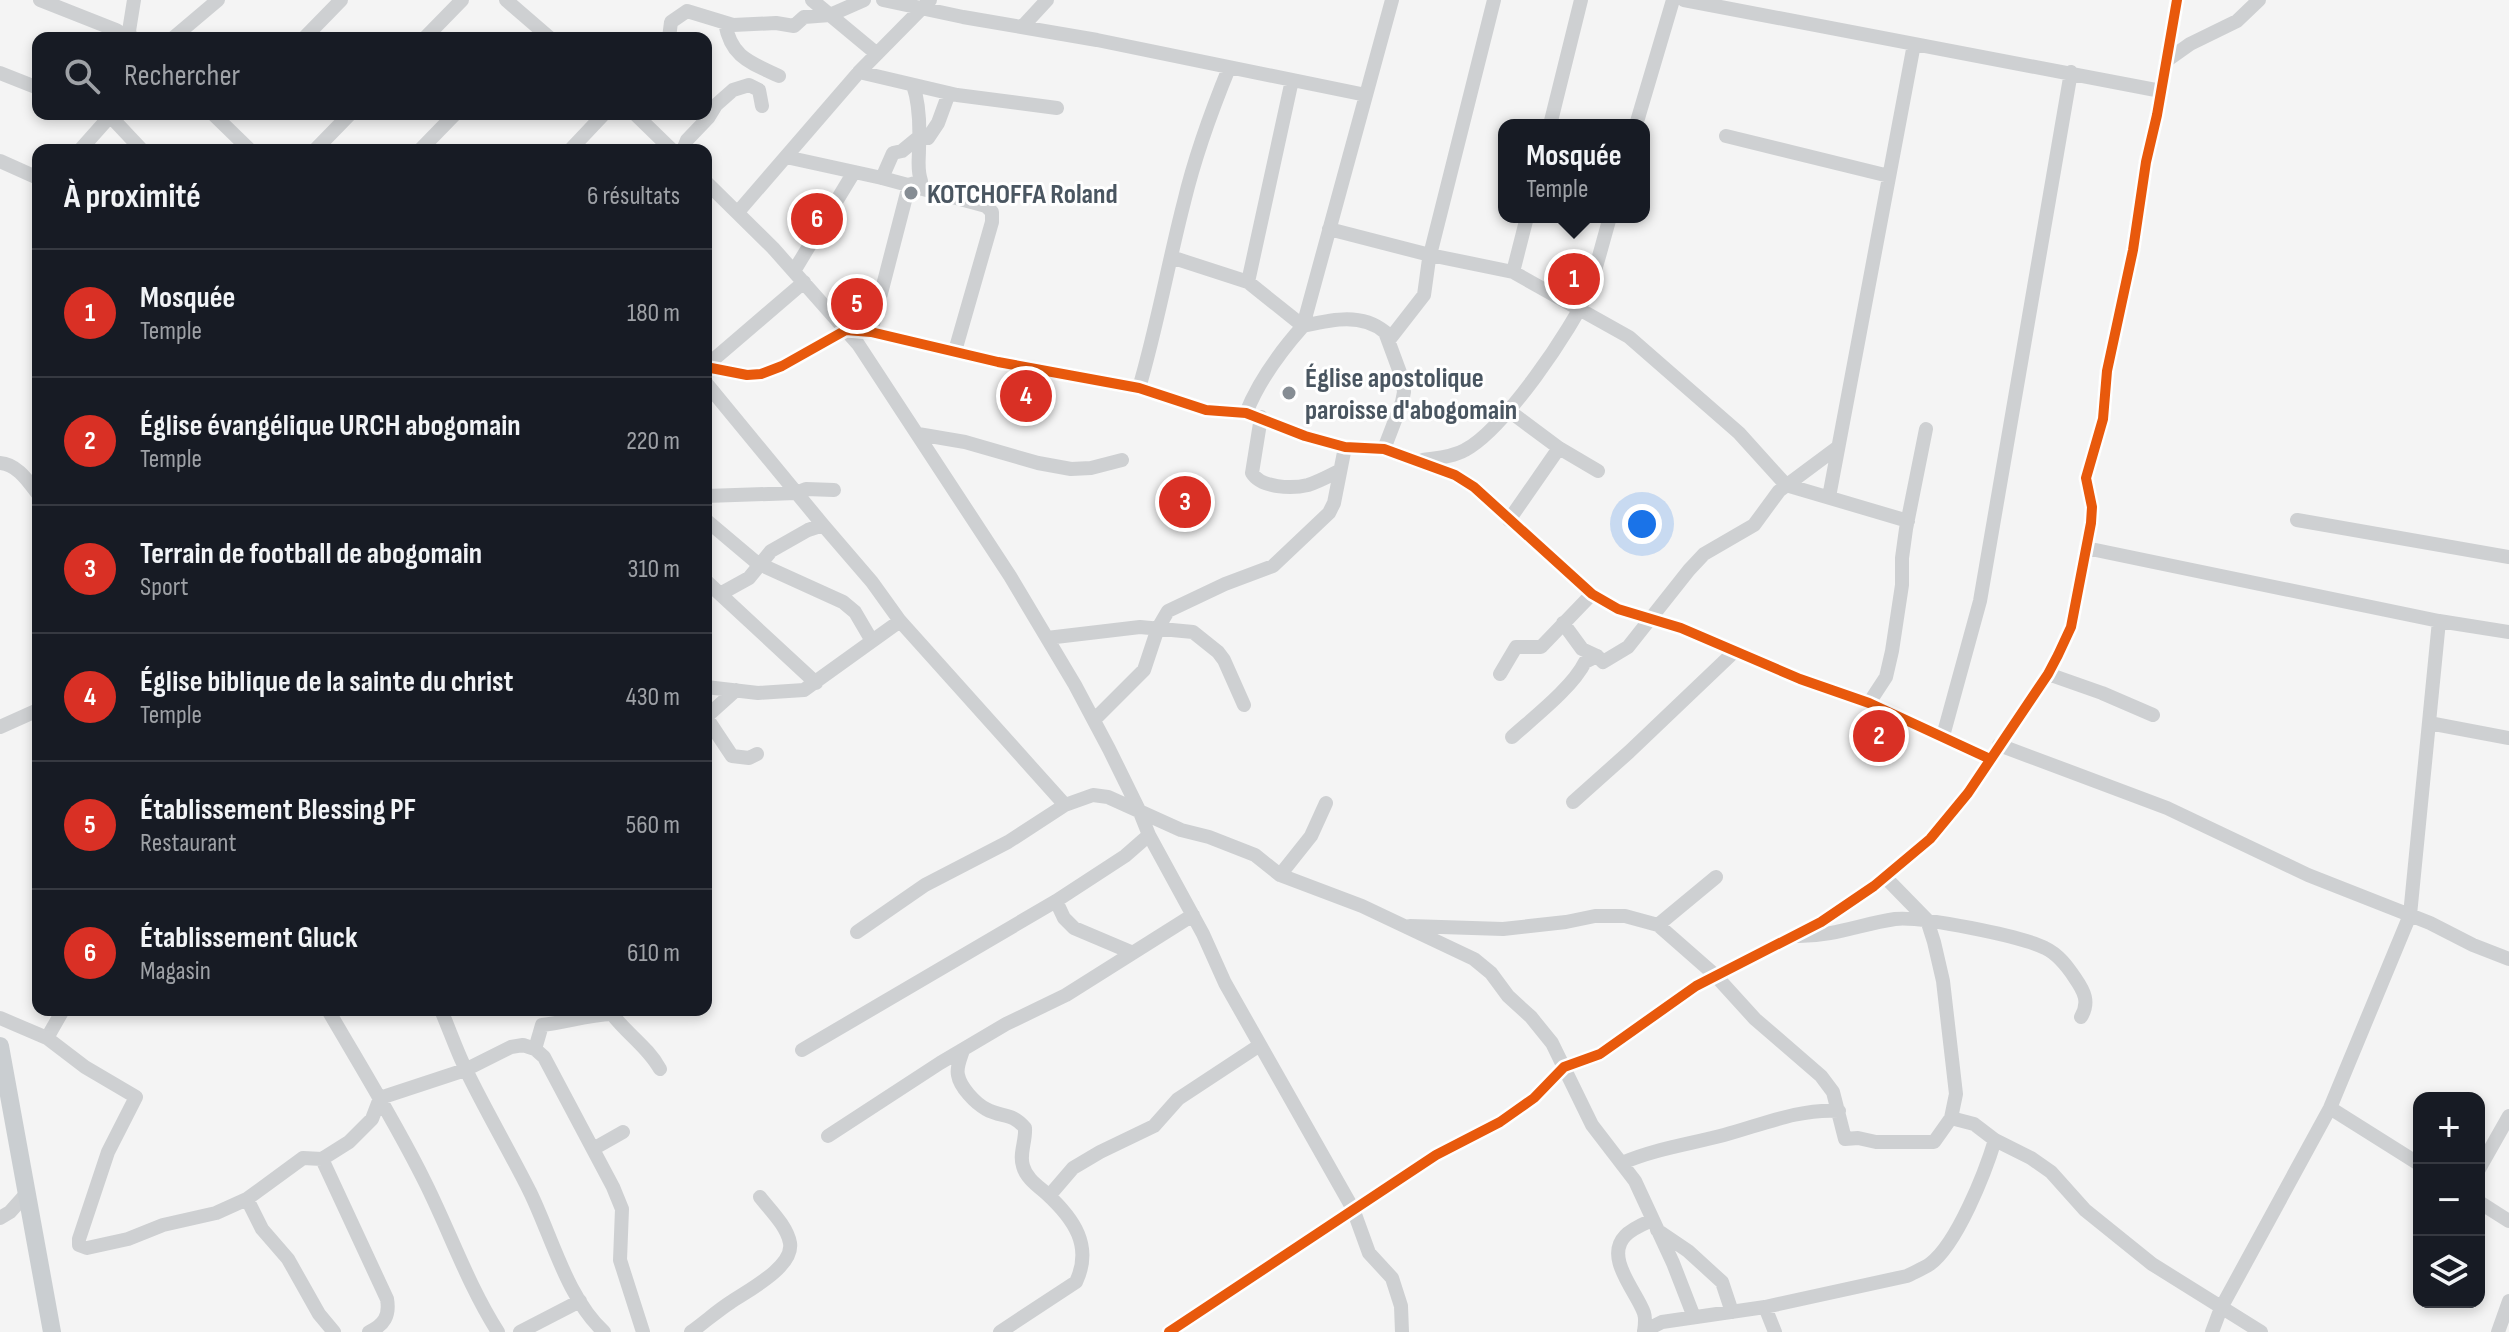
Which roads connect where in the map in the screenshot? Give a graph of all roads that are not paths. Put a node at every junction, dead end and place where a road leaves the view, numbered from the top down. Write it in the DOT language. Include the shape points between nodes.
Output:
graph roads {
  1 [pos="40,0"];
  2 [pos="218,0"];
  3 [pos="341,0"];
  4 [pos="462,0"];
  5 [pos="506,0"];
  6 [pos="684,0"];
  7 [pos="812,0"];
  8 [pos="864,0"];
  9 [pos="883,0"];
  10 [pos="1047,0"];
  11 [pos="1392,0"];
  12 [pos="1494,0"];
  13 [pos="1673,0"];
  14 [pos="1684,0"];
  15 [pos="2177,0"];
  16 [pos="2259,0"];
  17 [pos="1578,2"];
  18 [pos="132,3"];
  19 [pos="925,5"];
  20 [pos="830,15"];
  21 [pos="671,22"];
  22 [pos="98,23"];
  23 [pos="725,23"];
  24 [pos="1023,26"];
  25 [pos="117,32"];
  26 [pos="129,32"];
  27 [pos="180,32"];
  28 [pos="310,32"];
  29 [pos="431,32"];
  30 [pos="537,32"];
  31 [pos="665,32"];
  32 [pos="670,32"];
  33 [pos="1914,44"];
  34 [pos="877,54"];
  35 [pos="2166,61"];
  36 [pos="1229,68"];
  37 [pos="859,72"];
  38 [pos="2071,72"];
  39 [pos="0,73"];
  40 [pos="779,76"];
  41 [pos="1292,80"];
  42 [pos="913,85"];
  43 [pos="32,86"];
  44 [pos="2161,91"];
  45 [pos="949,93"];
  46 [pos="1366,95"];
  47 [pos="762,106"];
  48 [pos="1057,108"];
  49 [pos="712,112"];
  50 [pos="1551,119"];
  51 [pos="1638,119"];
  52 [pos="105,120"];
  53 [pos="112,120"];
  54 [pos="225,120"];
  55 [pos="344,120"];
  56 [pos="449,120"];
  57 [pos="598,120"];
  58 [pos="641,120"];
  59 [pos="706,120"];
  60 [pos="1726,136"];
  61 [pos="919,137"];
  62 [pos="85,144"];
  63 [pos="136,144"];
  64 [pos="245,144"];
  65 [pos="321,144"];
  66 [pos="426,144"];
  67 [pos="576,144"];
  68 [pos="666,144"];
  69 [pos="685,144"];
  70 [pos="786,157"];
  71 [pos="0,161"];
  72 [pos="854,172"];
  73 [pos="32,175"];
  74 [pos="1889,176"];
  75 [pos="882,178"];
  76 [pos="909,185"];
  77 [pos="712,188"];
  78 [pos="738,212"];
  79 [pos="1525,223"];
  80 [pos="1608,223"];
  81 [pos="1329,229"];
  82 [pos="1430,255"];
  83 [pos="1171,257"];
  84 [pos="1513,272"];
  85 [pos="799,276"];
  86 [pos="1248,282"];
  87 [pos="1579,308"];
  88 [pos="1303,326"];
  89 [pos="846,330"];
  90 [pos="871,332"];
  91 [pos="1389,340"];
  92 [pos="955,351"];
  93 [pos="712,361"];
  94 [pos="712,368"];
  95 [pos="1139,388"];
  96 [pos="712,390"];
  97 [pos="1508,410"];
  98 [pos="1246,413"];
  99 [pos="1261,417"];
  100 [pos="1926,429"];
  101 [pos="918,434"];
  102 [pos="1345,447"];
  103 [pos="1838,447"];
  104 [pos="1559,448"];
  105 [pos="1384,449"];
  106 [pos="1465,450"];
  107 [pos="1122,460"];
  108 [pos="1419,461"];
  109 [pos="0,463"];
  110 [pos="1339,471"];
  111 [pos="1598,471"];
  112 [pos="1455,475"];
  113 [pos="1786,485"];
  114 [pos="32,487"];
  115 [pos="834,490"];
  116 [pos="796,493"];
  117 [pos="712,496"];
  118 [pos="1829,497"];
  119 [pos="1509,520"];
  120 [pos="2297,520"];
  121 [pos="1908,521"];
  122 [pos="712,525"];
  123 [pos="823,525"];
  124 [pos="2086,548"];
  125 [pos="2509,557"];
  126 [pos="761,565"];
  127 [pos="712,587"];
  128 [pos="720,594"];
  129 [pos="1592,594"];
  130 [pos="1651,619"];
  131 [pos="900,621"];
  132 [pos="2439,621"];
  133 [pos="1563,623"];
  134 [pos="1158,628"];
  135 [pos="2509,632"];
  136 [pos="1047,638"];
  137 [pos="872,641"];
  138 [pos="1735,651"];
  139 [pos="1597,656"];
  140 [pos="1500,674"];
  141 [pos="2048,674"];
  142 [pos="816,683"];
  143 [pos="712,688"];
  144 [pos="736,690"];
  145 [pos="1869,703"];
  146 [pos="1244,705"];
  147 [pos="712,712"];
  148 [pos="32,713"];
  149 [pos="2153,715"];
  150 [pos="1094,720"];
  151 [pos="2429,723"];
  152 [pos="712,726"];
  153 [pos="0,727"];
  154 [pos="1943,736"];
  155 [pos="1512,737"];
  156 [pos="2509,738"];
  157 [pos="1999,745"];
  158 [pos="757,754"];
  159 [pos="1990,759"];
  160 [pos="1573,802"];
  161 [pos="1326,803"];
  162 [pos="1065,805"];
  163 [pos="1139,810"];
  164 [pos="1149,835"];
  165 [pos="1280,875"];
  166 [pos="1716,877"];
  167 [pos="1885,877"];
  168 [pos="1056,901"];
  169 [pos="1193,915"];
  170 [pos="2410,915"];
  171 [pos="1927,920"];
  172 [pos="1658,925"];
  173 [pos="1405,926"];
  174 [pos="857,932"];
  175 [pos="1794,936"];
  176 [pos="1133,953"];
  177 [pos="2509,959"];
  178 [pos="1715,975"];
  179 [pos="60,1016"];
  180 [pos="332,1016"];
  181 [pos="443,1016"];
  182 [pos="585,1016"];
  183 [pos="614,1016"];
  184 [pos="2081,1017"];
  185 [pos="0,1018"];
  186 [pos="47,1038"];
  187 [pos="1260,1045"];
  188 [pos="0,1046"];
  189 [pos="535,1049"];
  190 [pos="802,1050"];
  191 [pos="963,1050"];
  192 [pos="1571,1064"];
  193 [pos="660,1069"];
  194 [pos="465,1070"];
  195 [pos="380,1098"];
  196 [pos="2330,1108"];
  197 [pos="1839,1111"];
  198 [pos="2509,1116"];
  199 [pos="1951,1118"];
  200 [pos="623,1132"];
  201 [pos="828,1136"];
  202 [pos="1995,1140"];
  203 [pos="593,1149"];
  204 [pos="322,1159"];
  205 [pos="2413,1160"];
  206 [pos="1622,1163"];
  207 [pos="2482,1164"];
  208 [pos="27,1193"];
  209 [pos="1049,1196"];
  210 [pos="760,1197"];
  211 [pos="247,1199"];
  212 [pos="2485,1206"];
  213 [pos="1353,1209"];
  214 [pos="0,1218"];
  215 [pos="2509,1221"];
  216 [pos="1654,1224"];
  217 [pos="1688,1251"];
  218 [pos="1679,1278"];
  219 [pos="580,1301"];
  220 [pos="2509,1301"];
  221 [pos="1765,1307"];
  222 [pos="2221,1308"];
  223 [pos="1732,1312"];
  224 [pos="1694,1317"];
  225 [pos="1644,1331"];
  226 [pos="52,1332"];
  227 [pos="334,1332"];
  228 [pos="369,1332"];
  229 [pos="498,1332"];
  230 [pos="520,1332"];
  231 [pos="604,1332"];
  232 [pos="643,1332"];
  233 [pos="691,1332"];
  234 [pos="1000,1332"];
  235 [pos="1169,1332"];
  236 [pos="1402,1332"];
  237 [pos="1775,1332"];
  238 [pos="2212,1332"];
  239 [pos="2261,1332"];
  240 [pos="2498,1332"];
  1 -- 22 [label="street"];
  2 -- 27 [label="street"];
  3 -- 28 [label="street"];
  4 -- 29 [label="street"];
  5 -- 30 [label="street"];
  6 -- 21 [label="street"];
  7 -- 20 [label="street"];
  8 -- 20 [label="street"];
  9 -- 19 [label="street"];
  10 -- 24 [label="street"];
  11 -- 46 [label="street"];
  12 -- 82 [label="street"];
  13 -- 51 [label="street"];
  14 -- 33 [label="street"];
  15 -- 35 [label="street"];
  16 -- 35 [label="street" via="2237,21"];
  17 -- 50 [label="street"];
  18 -- 22 [label="street"];
  18 -- 26 [label="street"];
  19 -- 24 [label="street"];
  19 -- 34 [label="street"];
  20 -- 23 [label="street" via="804,17 794,26"];
  20 -- 34 [label="street"];
  21 -- 23 [label="street" via="687,11"];
  21 -- 31 [label="street"];
  21 -- 32 [label="street"];
  22 -- 25 [label="street"];
  23 -- 40 [label="street" via="737,54"];
  24 -- 36 [label="street"];
  33 -- 38 [label="street"];
  33 -- 74 [label="street"];
  34 -- 37 [label="street"];
  35 -- 44 [label="street"];
  36 -- 41 [label="street"];
  36 -- 83 [label="street" via="1204,131"];
  37 -- 42 [label="street"];
  37 -- 70 [label="street"];
  38 -- 44 [label="street"];
  38 -- 154 [label="street" via="1980,601"];
  39 -- 43 [label="street"];
  41 -- 46 [label="street"];
  41 -- 86 [label="street"];
  42 -- 45 [label="street"];
  42 -- 61 [label="street"];
  44 -- 124 [label="street" via="2107,371 2103,419 2086,478 2092,507"];
  45 -- 48 [label="street"];
  45 -- 61 [label="street" via="928,138"];
  46 -- 81 [label="street"];
  47 -- 49 [label="street" via="759,90 749,85 733,90"];
  52 -- 62 [label="street"];
  53 -- 63 [label="street"];
  54 -- 64 [label="street"];
  55 -- 65 [label="street"];
  56 -- 66 [label="street"];
  57 -- 67 [label="street"];
  58 -- 68 [label="street"];
  59 -- 69 [label="street"];
  60 -- 74 [label="street"];
  61 -- 75 [label="street" via="893,153"];
  61 -- 76 [label="street" via="921,181"];
  70 -- 72 [label="street"];
  70 -- 78 [label="street"];
  71 -- 73 [label="street"];
  72 -- 75 [label="street"];
  72 -- 85 [label="street"];
  74 -- 103 [label="street"];
  75 -- 76 [label="street"];
  76 -- 90 [label="street"];
  76 -- 92 [label="street" via="992,212"];
  77 -- 78 [label="street"];
  78 -- 85 [label="street"];
  79 -- 84 [label="street"];
  80 -- 87 [label="street"];
  81 -- 82 [label="street"];
  81 -- 88 [label="street"];
  82 -- 84 [label="street"];
  82 -- 91 [label="street" via="1424,295"];
  83 -- 86 [label="street"];
  83 -- 95 [label="street"];
  84 -- 87 [label="street"];
  85 -- 89 [label="street"];
  85 -- 93 [label="street"];
  86 -- 88 [label="street"];
  87 -- 97 [label="street"];
  87 -- 113 [label="street" via="1629,337 1739,433"];
  88 -- 91 [label="street" via="1345,318 1380,328"];
  88 -- 98 [label="street" via="1269,368"];
  89 -- 90 [label="street"];
  89 -- 94 [label="street" via="761,374"];
  89 -- 101 [label="street"];
  90 -- 92 [label="street"];
  91 -- 105 [label="street" via="1404,392"];
  92 -- 95 [label="street"];
  95 -- 98 [label="street" via="1206,410"];
  96 -- 116 [label="street"];
  97 -- 104 [label="street"];
  97 -- 106 [label="street"];
  98 -- 99 [label="street"];
  99 -- 102 [label="street"];
  99 -- 110 [label="street" via="1255,478 1266,484 1308,485"];
  100 -- 121 [label="street"];
  101 -- 107 [label="street" via="1071,469"];
  101 -- 136 [label="street"];
  102 -- 105 [label="street"];
  102 -- 110 [label="street"];
  103 -- 113 [label="street"];
  103 -- 118 [label="street"];
  104 -- 111 [label="street"];
  104 -- 119 [label="street"];
  105 -- 108 [label="street"];
  106 -- 108 [label="street"];
  106 -- 112 [label="street"];
  108 -- 112 [label="street"];
  109 -- 114 [label="street" via="14,467"];
  110 -- 134 [label="street" via="1329,513 1273,566 1184,602 1168,611"];
  112 -- 119 [label="street"];
  113 -- 118 [label="street"];
  113 -- 130 [label="street" via="1754,525 1704,554"];
  115 -- 116 [label="street"];
  116 -- 117 [label="street"];
  116 -- 123 [label="street"];
  118 -- 121 [label="street"];
  119 -- 129 [label="street"];
  120 -- 125 [label="street"];
  121 -- 145 [label="street" via="1892,651 1886,677"];
  122 -- 126 [label="street"];
  123 -- 126 [label="street" via="771,551"];
  123 -- 131 [label="street"];
  124 -- 132 [label="street"];
  124 -- 141 [label="street" via="2071,627"];
  126 -- 128 [label="street"];
  126 -- 137 [label="street" via="843,602"];
  127 -- 128 [label="street"];
  128 -- 142 [label="street"];
  129 -- 130 [label="street"];
  129 -- 133 [label="street"];
  130 -- 138 [label="street"];
  130 -- 139 [label="street" via="1628,647 1603,662"];
  131 -- 137 [label="street"];
  131 -- 162 [label="street"];
  132 -- 135 [label="street"];
  132 -- 151 [label="street"];
  133 -- 139 [label="street" via="1582,649"];
  133 -- 140 [label="street" via="1541,647 1516,647"];
  134 -- 136 [label="street"];
  134 -- 146 [label="street" via="1193,632 1218,652"];
  134 -- 150 [label="street" via="1144,670"];
  136 -- 150 [label="street"];
  137 -- 142 [label="street"];
  138 -- 145 [label="street"];
  138 -- 160 [label="street"];
  139 -- 155 [label="street"];
  141 -- 149 [label="street"];
  141 -- 157 [label="street"];
  142 -- 144 [label="street" via="790,692"];
  143 -- 144 [label="street"];
  144 -- 147 [label="street"];
  145 -- 154 [label="street"];
  148 -- 153 [label="street"];
  150 -- 163 [label="street"];
  151 -- 156 [label="street"];
  151 -- 170 [label="street"];
  152 -- 158 [label="street" via="732,756"];
  154 -- 159 [label="street"];
  157 -- 159 [label="street"];
  157 -- 170 [label="street" via="2167,808 2308,875"];
  159 -- 167 [label="street" via="1930,839"];
  161 -- 165 [label="street" via="1311,836"];
  162 -- 163 [label="street" via="1093,795"];
  162 -- 174 [label="street" via="925,885"];
  163 -- 164 [label="street"];
  163 -- 165 [label="street" via="1255,855"];
  164 -- 168 [label="street"];
  164 -- 169 [label="street"];
  165 -- 173 [label="street"];
  166 -- 172 [label="street"];
  167 -- 171 [label="street"];
  167 -- 175 [label="street"];
  168 -- 176 [label="street" via="1074,928"];
  168 -- 190 [label="street"];
  169 -- 176 [label="street"];
  169 -- 187 [label="street"];
  170 -- 177 [label="street"];
  170 -- 196 [label="street"];
  171 -- 175 [label="street" via="1895,919 1820,936"];
  171 -- 184 [label="street" via="2021,940 2054,953 2083,991"];
  171 -- 199 [label="street" via="1943,981 1956,1094"];
  172 -- 173 [label="street" via="1625,916 1595,916 1503,929"];
  172 -- 178 [label="street"];
  173 -- 192 [label="street" via="1474,959 1491,973"];
  175 -- 178 [label="street"];
  176 -- 191 [label="street"];
  178 -- 192 [label="street" via="1600,1054"];
  178 -- 197 [label="street" via="1755,1019 1821,1076"];
  179 -- 186 [label="street"];
  180 -- 195 [label="street"];
  181 -- 194 [label="street"];
  182 -- 189 [label="street" via="542,1025"];
  183 -- 193 [label="street"];
  185 -- 186 [label="street"];
  186 -- 211 [label="street" via="136,1097 108,1152 79,1245 128,1239"];
  187 -- 209 [label="street" via="1178,1099 1154,1126 1073,1168"];
  187 -- 213 [label="street"];
  188 -- 208 [label="main road"];
  189 -- 194 [label="street" via="511,1047"];
  189 -- 203 [label="street"];
  191 -- 201 [label="street"];
  191 -- 209 [label="street" via="958,1076 964,1089 984,1108 1010,1115 1025,1128 1022,1165"];
  192 -- 206 [label="street" via="1579,1070 1575,1092 1592,1125"];
  192 -- 213 [label="street" via="1500,1122 1436,1155"];
  194 -- 195 [label="street"];
  194 -- 219 [label="street"];
  195 -- 204 [label="street" via="372,1119"];
  195 -- 229 [label="street"];
  196 -- 205 [label="street"];
  196 -- 222 [label="street"];
  197 -- 199 [label="street" via="1845,1139 1876,1142 1934,1142"];
  197 -- 206 [label="street" via="1799,1114"];
  198 -- 207 [label="street"];
  199 -- 202 [label="street" via="1974,1124"];
  200 -- 203 [label="street"];
  202 -- 221 [label="street" via="1958,1227 1929,1266 1907,1276"];
  202 -- 222 [label="street" via="2041,1165 2085,1210 2152,1264"];
  203 -- 232 [label="street" via="622,1209 620,1260"];
  204 -- 211 [label="street" via="303,1158"];
  204 -- 228 [label="street" via="387,1299 381,1327"];
  206 -- 216 [label="street"];
  208 -- 214 [label="street"];
  208 -- 226 [label="main road"];
  209 -- 234 [label="street" via="1075,1225 1084,1256 1082,1269 1076,1282"];
  210 -- 233 [label="street" via="780,1221 790,1253 765,1281"];
  211 -- 227 [label="street"];
  212 -- 215 [label="street"];
  213 -- 235 [label="street"];
  213 -- 236 [label="street" via="1369,1253 1392,1278"];
  216 -- 217 [label="street"];
  216 -- 218 [label="street"];
  216 -- 225 [label="street" via="1627,1233 1618,1252 1644,1312"];
  217 -- 218 [label="street"];
  217 -- 223 [label="street" via="1722,1282"];
  218 -- 224 [label="street"];
  219 -- 230 [label="street"];
  219 -- 231 [label="street"];
  220 -- 240 [label="street"];
  221 -- 223 [label="street"];
  221 -- 237 [label="street"];
  222 -- 238 [label="street"];
  222 -- 239 [label="street"];
  223 -- 224 [label="street"];
  224 -- 225 [label="street"];
}
